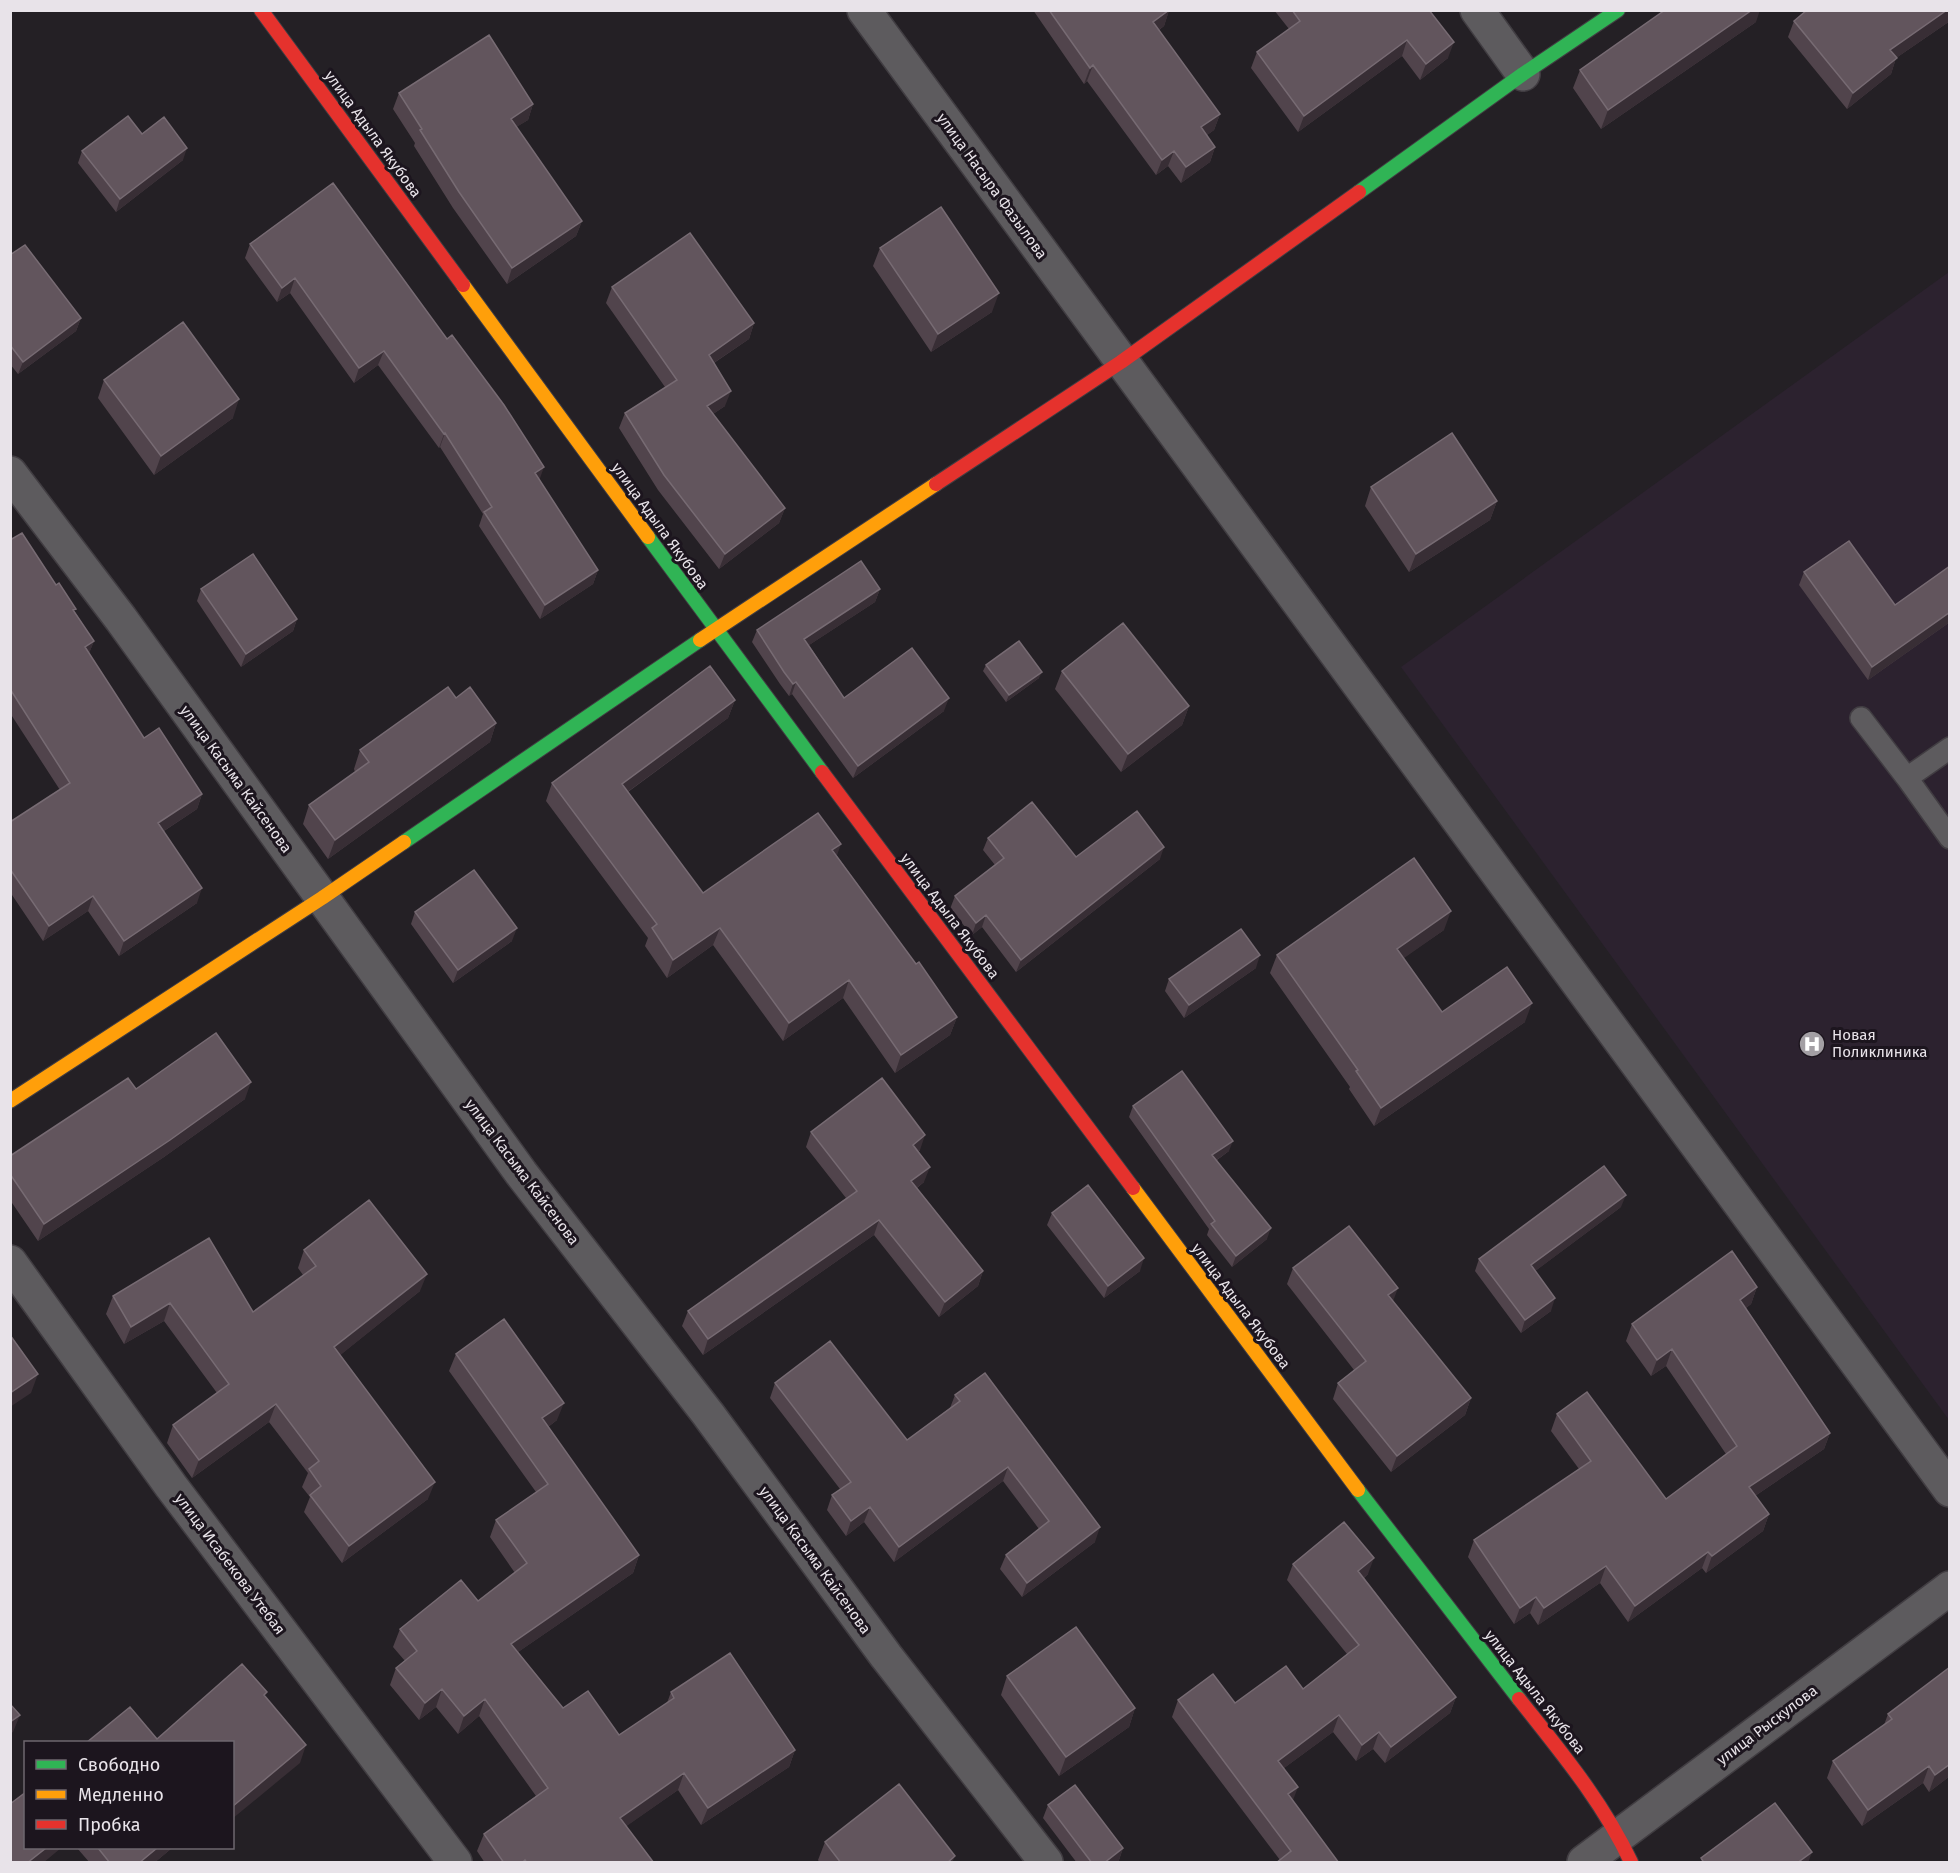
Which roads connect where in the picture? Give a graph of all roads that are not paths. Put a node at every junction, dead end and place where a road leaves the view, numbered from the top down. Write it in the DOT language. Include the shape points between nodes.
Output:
graph roads {
  1 [pos="261,10"];
  2 [pos="864,10"];
  3 [pos="1477,10"];
  4 [pos="1618,10"];
  5 [pos="1523,74"];
  6 [pos="1121,362"];
  7 [pos="10,473"];
  8 [pos="715,629"];
  9 [pos="1861,718"];
  10 [pos="1950,748"];
  11 [pos="1907,777"];
  12 [pos="1950,838"];
  13 [pos="322,898"];
  14 [pos="10,1101"];
  15 [pos="10,1262"];
  16 [pos="1950,1490"];
  17 [pos="1950,1588"];
  18 [pos="1625,1849"];
  19 [pos="455,1863"];
  20 [pos="1046,1863"];
  21 [pos="1584,1863"];
  1 -- 8 [label="street, улица Адыла Якубова"];
  2 -- 6 [label="street, улица Насыра Фазылова"];
  3 -- 5 [label="street"];
  4 -- 5 [label="street"];
  5 -- 6 [label="street"];
  6 -- 8 [label="street"];
  6 -- 16 [label="street, улица Насыра Фазылова"];
  7 -- 13 [label="street, улица Касыма Кайсенова" via="128,628"];
  8 -- 13 [label="street"];
  8 -- 18 [label="street, улица Адыла Якубова" via="1392,1536 1580,1777"];
  9 -- 11 [label="lane"];
  10 -- 11 [label="lane"];
  11 -- 12 [label="lane"];
  13 -- 14 [label="street"];
  13 -- 20 [label="street, улица Касыма Кайсенова" via="521,1173"];
  15 -- 19 [label="street, улица Исабекова Утебая" via="171,1486"];
  17 -- 18 [label="street, улица Рыскулова"];
  18 -- 21 [label="street, улица Рыскулова"];
}
